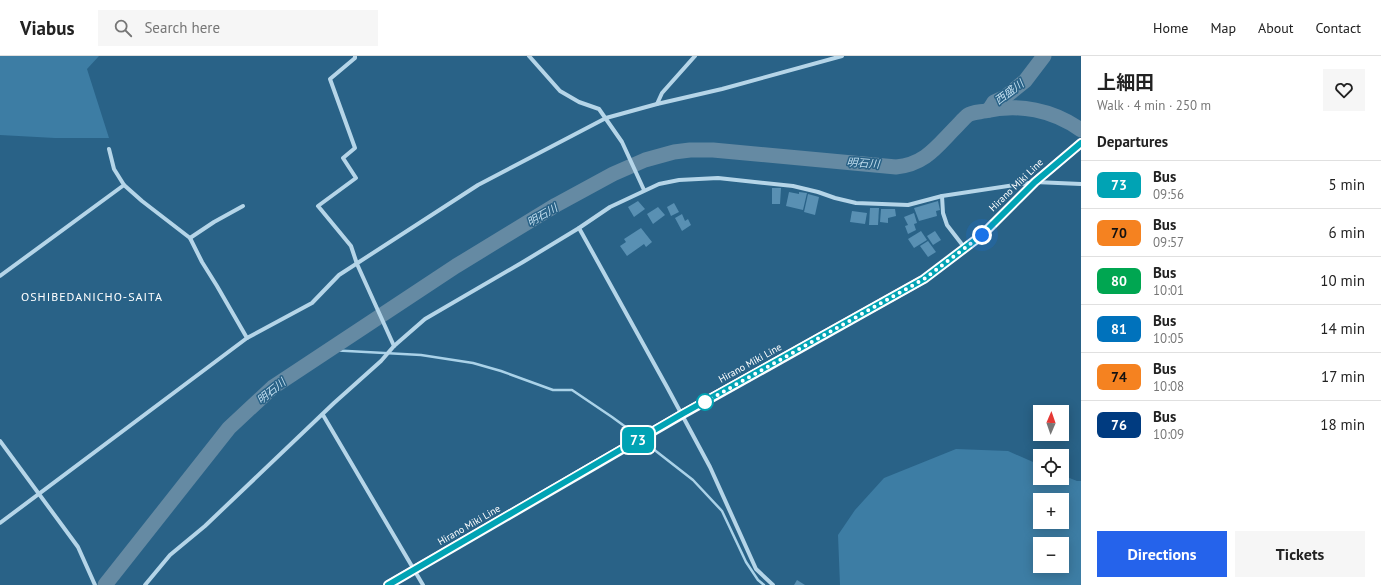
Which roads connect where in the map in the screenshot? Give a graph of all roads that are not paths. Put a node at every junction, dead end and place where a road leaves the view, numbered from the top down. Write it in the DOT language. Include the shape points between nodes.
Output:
graph roads {
  1 [pos="355,56"];
  2 [pos="529,56"];
  3 [pos="695,56"];
  4 [pos="842,56"];
  5 [pos="657,104"];
  6 [pos="606,118"];
  7 [pos="1081,143"];
  8 [pos="109,149"];
  9 [pos="1035,182"];
  10 [pos="1081,184"];
  11 [pos="124,185"];
  12 [pos="644,190"];
  13 [pos="942,196"];
  14 [pos="243,206"];
  15 [pos="579,228"];
  16 [pos="190,238"];
  17 [pos="965,249"];
  18 [pos="357,264"];
  19 [pos="0,276"];
  20 [pos="247,338"];
  21 [pos="394,346"];
  22 [pos="682,414"];
  23 [pos="323,415"];
  24 [pos="0,441"];
  25 [pos="39,494"];
  26 [pos="0,523"];
  27 [pos="415,570"];
  28 [pos="95,585"];
  29 [pos="145,585"];
  30 [pos="388,585"];
  31 [pos="423,585"];
  32 [pos="773,585"];
  1 -- 18 [label="street" via="330,78 355,148 343,158 356,178 318,206 351,246"];
  2 -- 6 [label="street" via="560,91 579,102 599,109"];
  3 -- 5 [label="street" via="662,93"];
  4 -- 5 [label="street"];
  5 -- 6 [label="street"];
  6 -- 12 [label="street" via="622,142"];
  6 -- 18 [label="street" via="478,185"];
  7 -- 9 [label="main road, Hirano Miki Line"];
  8 -- 11 [label="street" via="114,169"];
  9 -- 10 [label="street"];
  9 -- 13 [label="street"];
  9 -- 17 [label="main road, Hirano Miki Line"];
  11 -- 16 [label="street"];
  11 -- 19 [label="street"];
  12 -- 13 [label="street" via="679,180 718,178 793,186 856,203 908,205"];
  12 -- 15 [label="street" via="610,207"];
  13 -- 17 [label="street" via="942,213 947,225"];
  14 -- 16 [label="street"];
  15 -- 21 [label="street" via="425,319"];
  15 -- 22 [label="street"];
  16 -- 20 [label="street"];
  17 -- 22 [label="main road, Hirano Miki Line" via="924,279"];
  18 -- 20 [label="street" via="339,274 312,303"];
  18 -- 21 [label="street"];
  20 -- 25 [label="street"];
  21 -- 23 [label="street"];
  22 -- 27 [label="main road, Hirano Miki Line"];
  22 -- 32 [label="street" via="710,467 756,569"];
  23 -- 27 [label="street"];
  23 -- 29 [label="street" via="205,526 170,555"];
  24 -- 25 [label="street"];
  25 -- 26 [label="street"];
  25 -- 28 [label="street" via="78,547"];
  27 -- 30 [label="main road, Hirano Miki Line"];
  27 -- 31 [label="street"];
}
